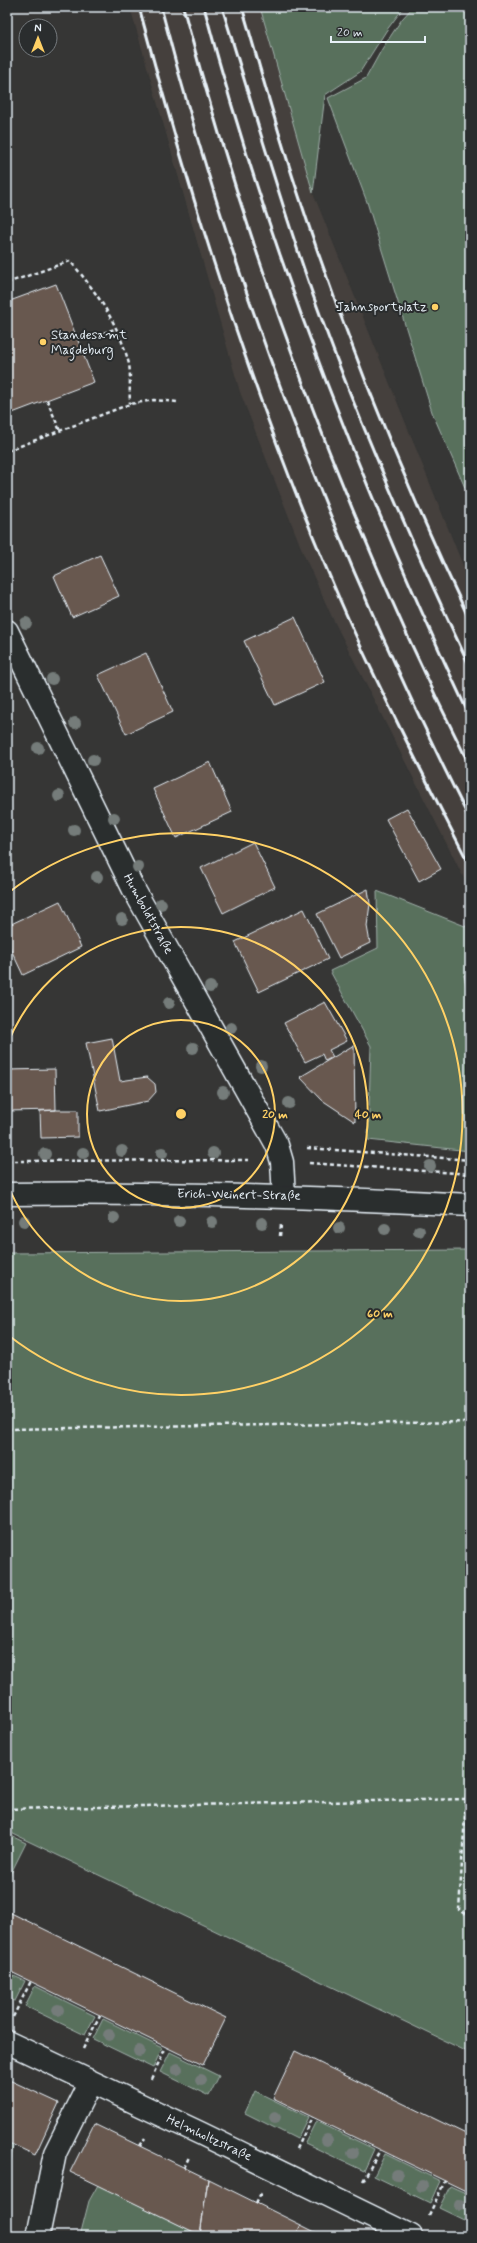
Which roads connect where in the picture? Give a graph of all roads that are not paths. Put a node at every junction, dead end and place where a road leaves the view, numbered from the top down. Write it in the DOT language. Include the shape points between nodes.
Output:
graph roads {
  1 [pos="7,631"];
  2 [pos="7,1194"];
  3 [pos="284,1196"];
  4 [pos="470,1205"];
  5 [pos="9,2032"];
  6 [pos="80,2078"];
  7 [pos="418,2229"];
  8 [pos="38,2236"];
  1 -- 3 [label="street, Humboldtstraße" via="133,888 277,1146 282,1162"];
  2 -- 3 [label="street, Erich-Weinert-Straße" via="103,1192"];
  3 -- 4 [label="street, Erich-Weinert-Straße"];
  5 -- 6 [label="street, Helmholtzstraße"];
  6 -- 7 [label="street, Helmholtzstraße" via="350,2207"];
  6 -- 8 [label="street" via="55,2153"];
}
